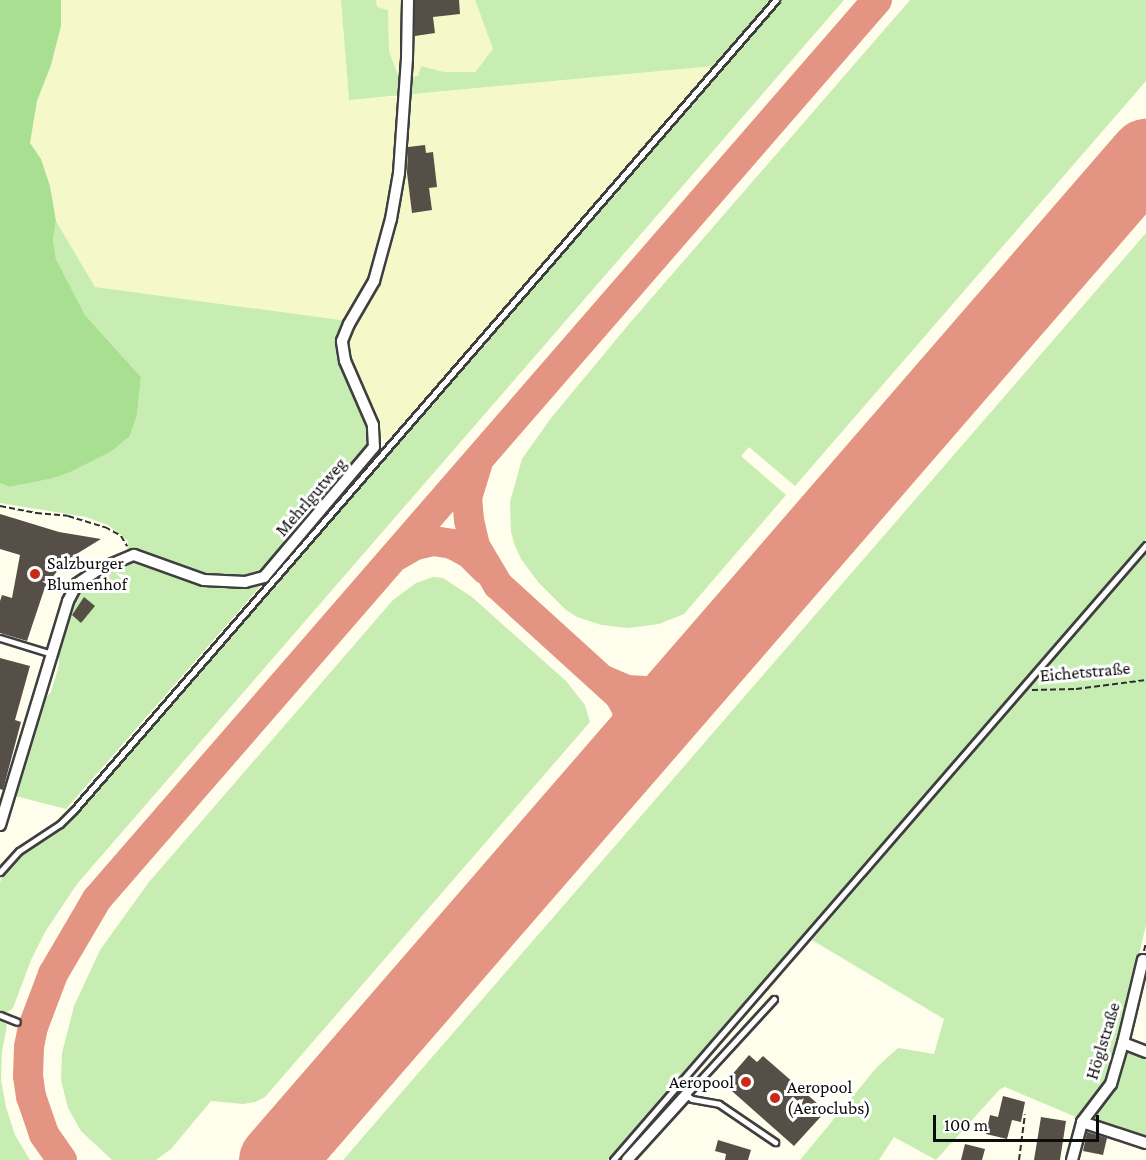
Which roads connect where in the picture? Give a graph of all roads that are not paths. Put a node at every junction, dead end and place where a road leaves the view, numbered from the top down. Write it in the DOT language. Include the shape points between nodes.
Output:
graph roads {
  1 [pos="408,0"];
  2 [pos="776,0"];
  3 [pos="1146,545"];
  4 [pos="268,579"];
  5 [pos="0,638"];
  6 [pos="52,654"];
  7 [pos="0,825"];
  8 [pos="0,872"];
  9 [pos="1144,960"];
  10 [pos="774,999"];
  11 [pos="0,1015"];
  12 [pos="17,1022"];
  13 [pos="1123,1043"];
  14 [pos="1146,1052"];
  15 [pos="686,1095"];
  16 [pos="1082,1122"];
  17 [pos="775,1142"];
  18 [pos="1146,1143"];
  19 [pos="613,1160"];
  20 [pos="627,1160"];
  21 [pos="1072,1160"];
  1 -- 4 [label="street, Mehrlgutweg" via="399,173 391,219 374,281 342,341 345,361 373,425 376,443"];
  2 -- 4 [label="lane"];
  3 -- 19 [label="lane"];
  4 -- 6 [label="street" via="204,580 134,555 77,584"];
  4 -- 8 [label="lane" via="74,810 60,824 19,850"];
  5 -- 6 [label="lane"];
  6 -- 7 [label="street"];
  9 -- 13 [label="street, Höglstraße"];
  10 -- 15 [label="lane"];
  11 -- 12 [label="lane"];
  13 -- 14 [label="street"];
  13 -- 16 [label="street, Höglstraße" via="1111,1084"];
  15 -- 17 [label="lane" via="719,1104"];
  15 -- 20 [label="street"];
  16 -- 18 [label="street"];
  16 -- 21 [label="street, Höglstraße"];
}
